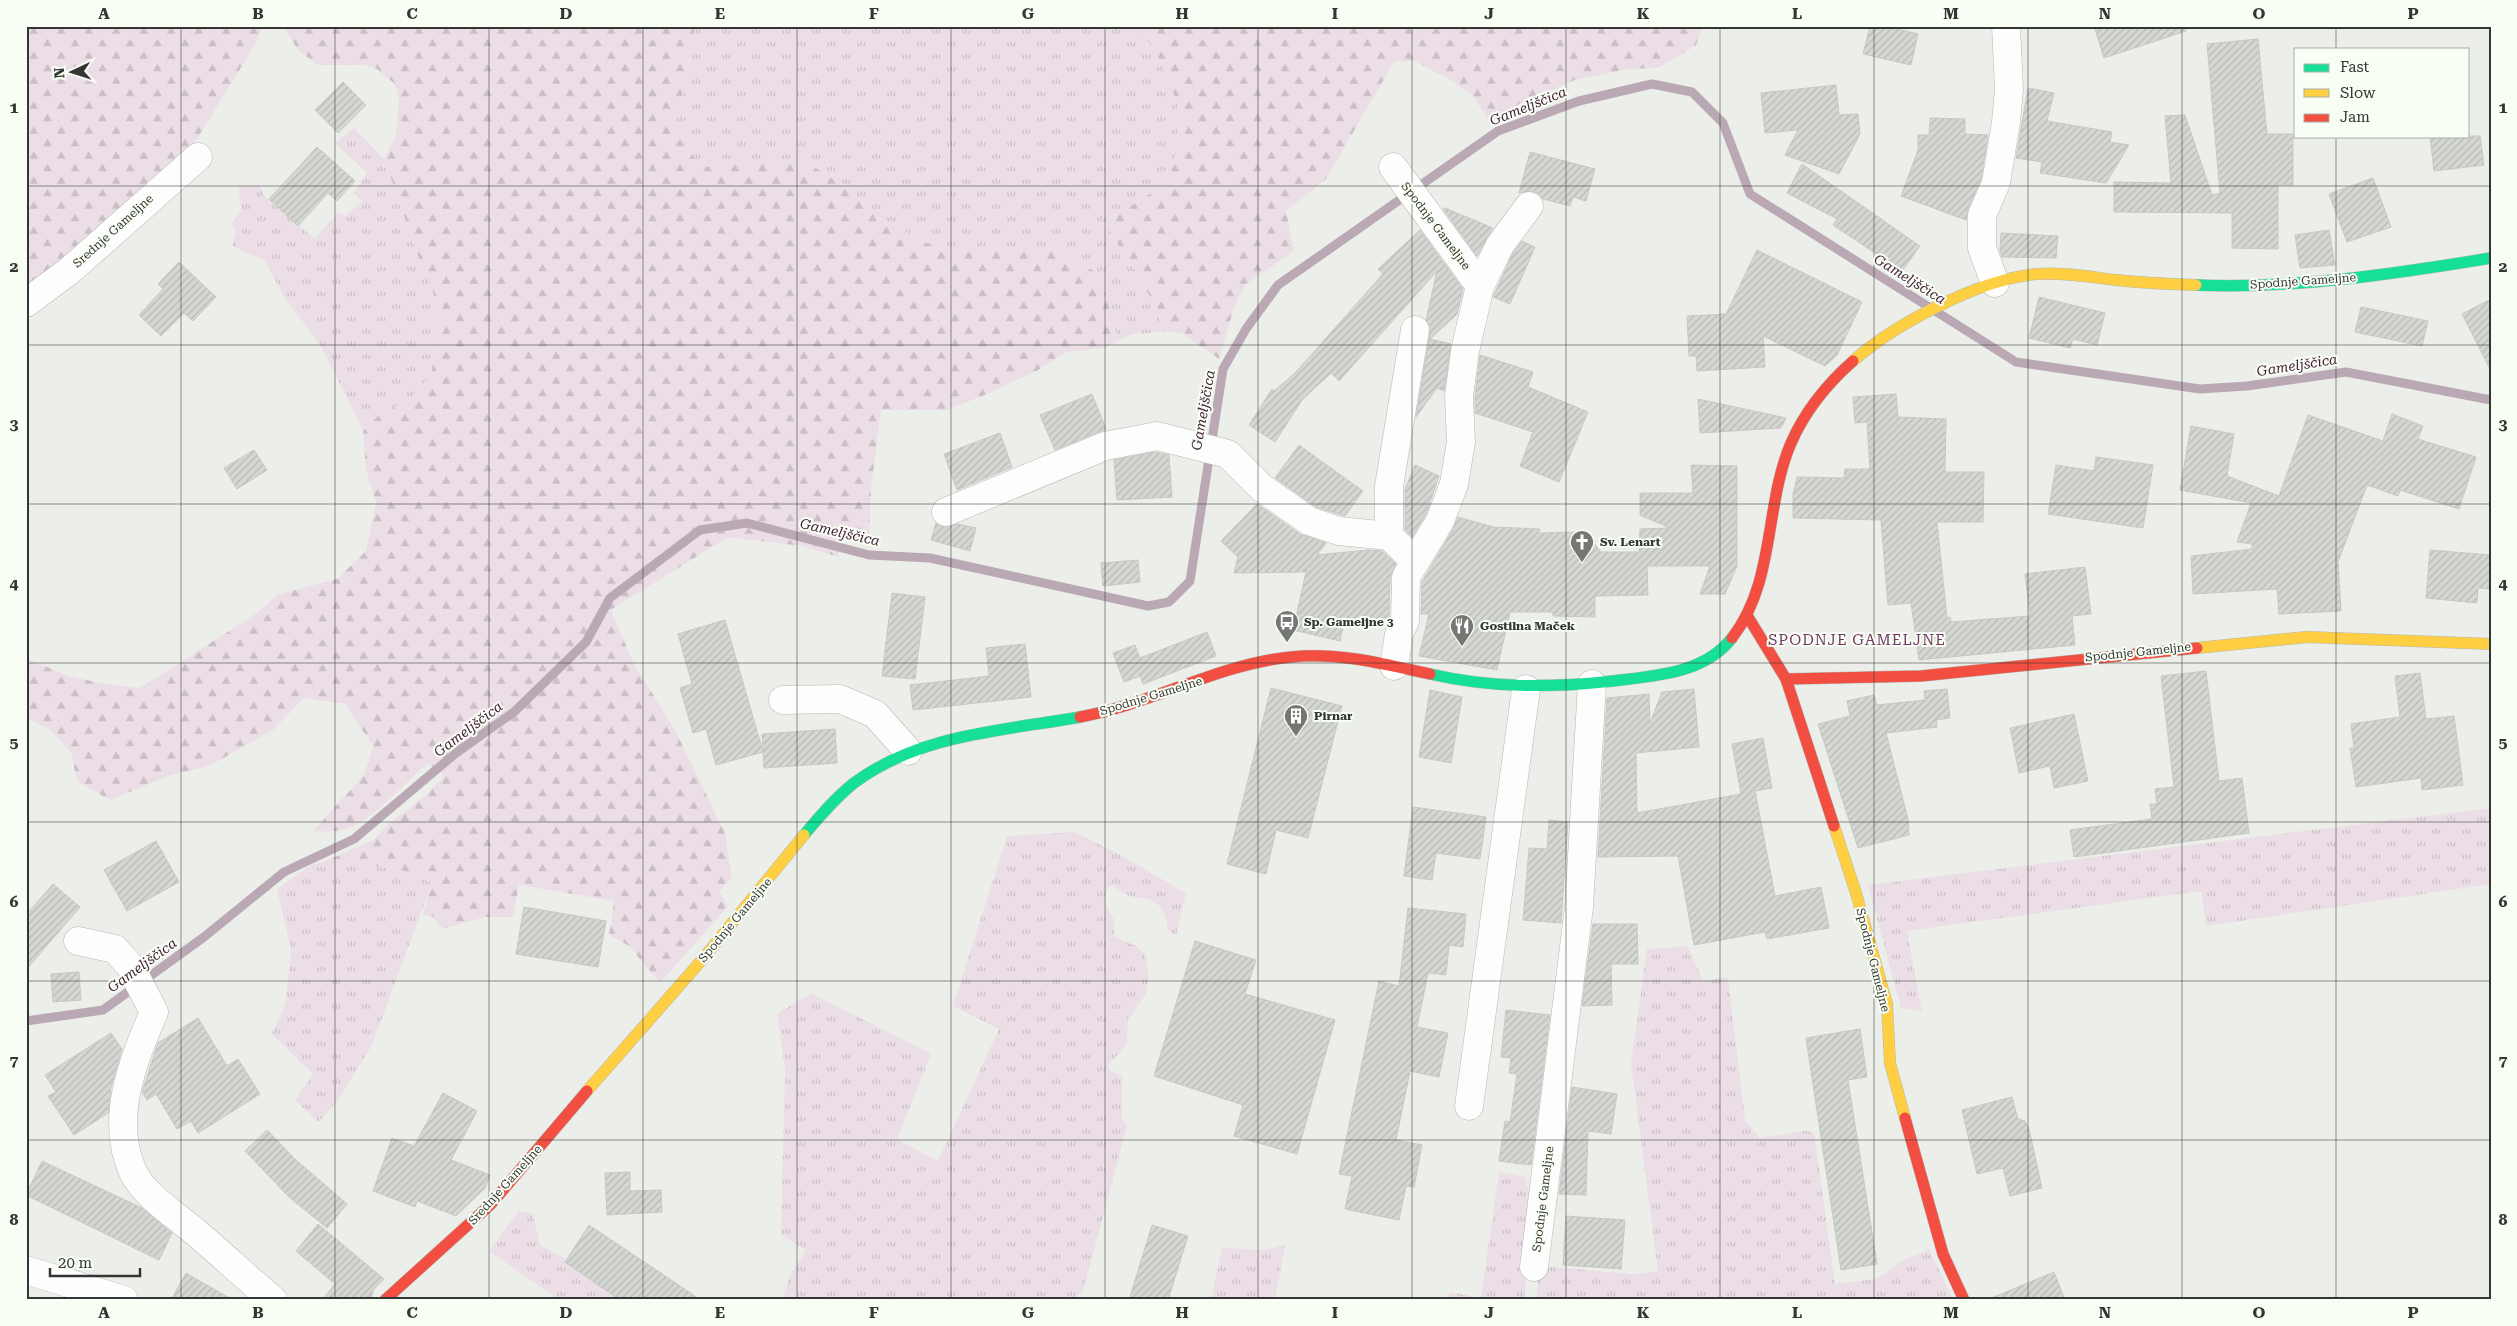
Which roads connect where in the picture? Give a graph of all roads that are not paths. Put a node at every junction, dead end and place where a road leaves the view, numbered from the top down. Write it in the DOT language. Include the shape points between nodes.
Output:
graph roads {
  1 [pos="2006,26"];
  2 [pos="198,157"];
  3 [pos="1397,173"];
  4 [pos="1529,206"];
  5 [pos="2491,258"];
  6 [pos="1995,284"];
  7 [pos="1480,286"];
  8 [pos="26,303"];
  9 [pos="1416,330"];
  10 [pos="946,512"];
  11 [pos="1390,536"];
  12 [pos="1414,560"];
  13 [pos="1748,617"];
  14 [pos="2491,644"];
  15 [pos="1394,666"];
  16 [pos="1786,679"];
  17 [pos="1592,684"];
  18 [pos="1526,689"];
  19 [pos="783,700"];
  20 [pos="908,751"];
  21 [pos="78,941"];
  22 [pos="575,1104"];
  23 [pos="1469,1106"];
  24 [pos="1534,1268"];
  25 [pos="26,1270"];
  26 [pos="124,1300"];
  27 [pos="273,1300"];
  28 [pos="385,1300"];
  29 [pos="1964,1300"];
  1 -- 6 [label="street" via="2006,122 1996,184 1982,215 1982,248"];
  2 -- 8 [label="street, Srednje Gameljne" via="69,271"];
  3 -- 7 [label="street, Spodnje Gameljne"];
  4 -- 7 [label="street, Spodnje Gameljne" via="1500,244"];
  5 -- 6 [label="street, Spodnje Gameljne" via="2324,282 2262,286 2140,281 2067,274 2029,274"];
  6 -- 13 [label="street, Spodnje Gameljne" via="1925,312 1887,334 1828,382 1806,412 1789,448 1778,481 1763,574"];
  7 -- 12 [label="street, Spodnje Gameljne" via="1465,351 1459,396 1461,442 1454,484 1440,521"];
  9 -- 11 [label="street" via="1390,486"];
  10 -- 11 [label="street" via="1105,446 1157,436 1228,454 1262,488 1309,521 1339,531"];
  11 -- 12 [label="street"];
  12 -- 15 [label="street, Spodnje Gameljne" via="1406,577 1405,621 1399,634"];
  13 -- 16 [label="street, Spodnje Gameljne"];
  13 -- 17 [label="street, Spodnje Gameljne" via="1736,636 1699,664 1660,675"];
  14 -- 16 [label="street, Spodnje Gameljne" via="2306,637 1921,676"];
  15 -- 18 [label="street, Spodnje Gameljne" via="1458,680"];
  15 -- 20 [label="street, Spodnje Gameljne" via="1300,656 1252,664 1087,716 956,736"];
  16 -- 29 [label="street, Spodnje Gameljne" via="1856,893 1887,1004 1890,1063 1929,1210 1943,1254"];
  17 -- 18 [label="street, Spodnje Gameljne"];
  17 -- 24 [label="street, Spodnje Gameljne" via="1579,907"];
  18 -- 23 [label="street"];
  19 -- 20 [label="street" via="840,699 875,714"];
  20 -- 22 [label="street, Spodnje Gameljne" via="864,776 837,798 738,918"];
  21 -- 27 [label="street" via="115,949 130,966 154,1012 132,1062 125,1101 123,1127 134,1173 151,1195"];
  22 -- 28 [label="street, Srednje Gameljne" via="498,1197"];
  25 -- 26 [label="street"];
}
